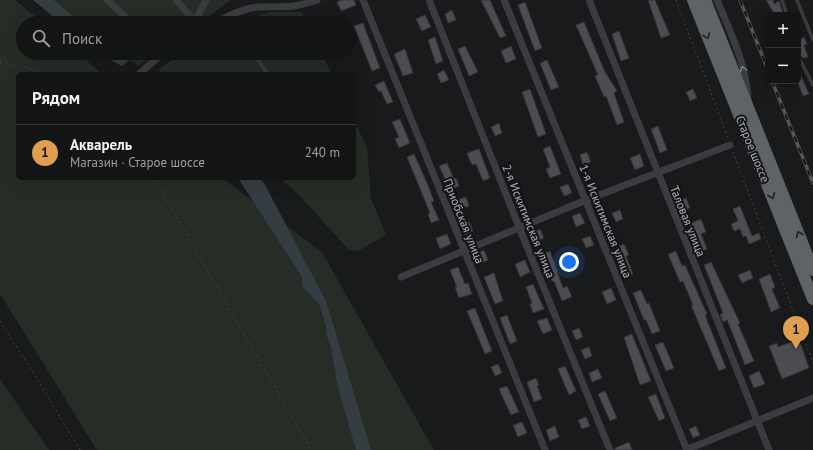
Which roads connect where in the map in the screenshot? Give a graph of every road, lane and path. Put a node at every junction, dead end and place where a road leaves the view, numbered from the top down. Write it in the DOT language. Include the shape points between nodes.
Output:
graph roads {
  1 [pos="107,0"];
  2 [pos="176,0"];
  3 [pos="206,0"];
  4 [pos="317,0"];
  5 [pos="363,0"];
  6 [pos="429,0"];
  7 [pos="504,0"];
  8 [pos="589,0"];
  9 [pos="676,0"];
  10 [pos="693,0"];
  11 [pos="705,0"];
  12 [pos="717,0"];
  13 [pos="782,0"];
  14 [pos="797,0"];
  15 [pos="255,3"];
  16 [pos="301,3"];
  17 [pos="786,12"];
  18 [pos="124,16"];
  19 [pos="190,16"];
  20 [pos="197,16"];
  21 [pos="229,16"];
  22 [pos="813,40"];
  23 [pos="155,60"];
  24 [pos="258,60"];
  25 [pos="0,61"];
  26 [pos="4,62"];
  27 [pos="801,62"];
  28 [pos="0,64"];
  29 [pos="42,72"];
  30 [pos="141,72"];
  31 [pos="267,72"];
  32 [pos="813,85"];
  33 [pos="749,108"];
  34 [pos="730,145"];
  35 [pos="657,174"];
  36 [pos="155,180"];
  37 [pos="586,200"];
  38 [pos="519,227"];
  39 [pos="464,251"];
  40 [pos="813,270"];
  41 [pos="401,276"];
  42 [pos="813,299"];
  43 [pos="0,321"];
  44 [pos="813,363"];
  45 [pos="813,398"];
  46 [pos="757,422"];
  47 [pos="80,450"];
  48 [pos="311,450"];
  49 [pos="545,450"];
  50 [pos="610,450"];
  51 [pos="686,450"];
  52 [pos="769,450"];
  1 -- 18 [label="street"];
  2 -- 19 [label="street"];
  3 -- 20 [label="street"];
  4 -- 16 [label="street"];
  5 -- 39 [label="street, Приобская улица"];
  6 -- 38 [label="street, 2-я Искитимская улица"];
  7 -- 37 [label="street, 1-я Искитимская улица"];
  8 -- 35 [label="street, Таловая улица"];
  9 -- 34 [label="path"];
  10 -- 42 [label="highway, Старое шоссе, one-way"];
  11 -- 33 [label="highway, Старое шоссе"];
  33 -- 12 [label="street, one-way" via="748,86 741,59"];
  13 -- 17 [label="lane"];
  14 -- 22 [label="lane"];
  15 -- 16 [label="street" via="286,8"];
  15 -- 21 [label="street"];
  23 -- 30 [label="street"];
  24 -- 31 [label="lane"];
  25 -- 26 [label="path"];
  26 -- 28 [label="path"];
  26 -- 29 [label="path"];
  27 -- 32 [label="lane"];
  40 -- 33 [label="highway, Старое шоссе, one-way"];
  34 -- 35 [label="street"];
  34 -- 44 [label="path"];
  35 -- 37 [label="street"];
  35 -- 46 [label="street, Таловая улица"];
  36 -- 48 [label="path"];
  37 -- 38 [label="street"];
  37 -- 51 [label="street, 1-я Искитимская улица"];
  38 -- 39 [label="street"];
  38 -- 50 [label="street, 2-я Искитимская улица"];
  39 -- 41 [label="street"];
  39 -- 49 [label="street, Приобская улица"];
  43 -- 47 [label="path"];
  45 -- 46 [label="street"];
  46 -- 51 [label="street"];
  46 -- 52 [label="street, Таловая улица"];
}
